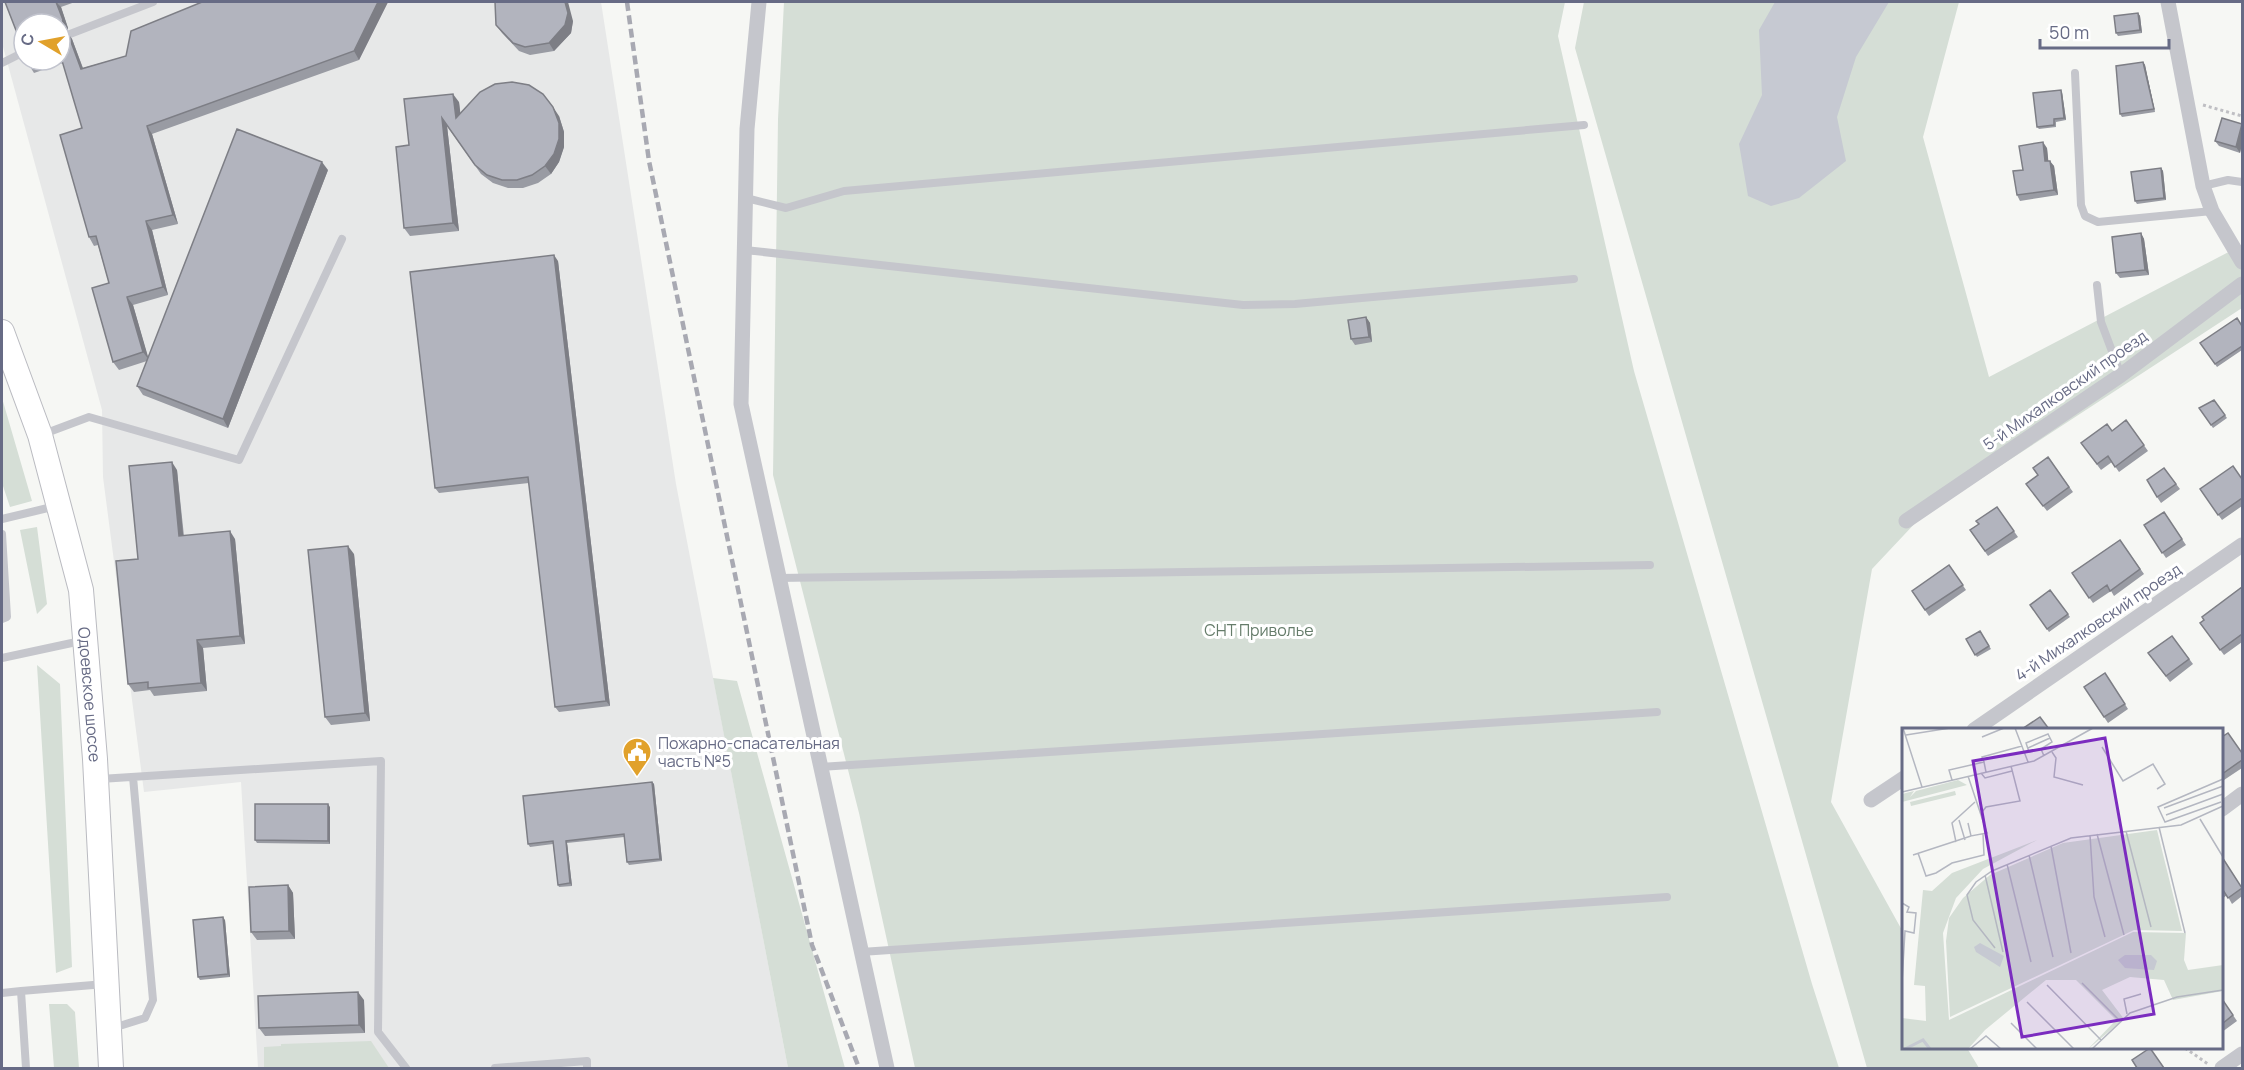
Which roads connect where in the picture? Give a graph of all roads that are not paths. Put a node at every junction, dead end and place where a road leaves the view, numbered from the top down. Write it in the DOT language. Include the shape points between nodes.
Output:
graph roads {
  1 [pos="153,2"];
  2 [pos="759,2"];
  3 [pos="2168,2"];
  4 [pos="72,33"];
  5 [pos="2075,73"];
  6 [pos="1584,125"];
  7 [pos="2242,182"];
  8 [pos="2203,186"];
  9 [pos="746,198"];
  10 [pos="2212,211"];
  11 [pos="342,239"];
  12 [pos="745,250"];
  13 [pos="2242,262"];
  14 [pos="1574,279"];
  15 [pos="2242,284"];
  16 [pos="2097,285"];
  17 [pos="2,332"];
  18 [pos="2121,375"];
  19 [pos="40,435"];
  20 [pos="57,506"];
  21 [pos="2,519"];
  22 [pos="1906,521"];
  23 [pos="2,534"];
  24 [pos="2242,545"];
  25 [pos="1650,565"];
  26 [pos="778,578"];
  27 [pos="2,619"];
  28 [pos="85,640"];
  29 [pos="2,658"];
  30 [pos="1658,712"];
  31 [pos="1975,728"];
  32 [pos="820,767"];
  33 [pos="133,777"];
  34 [pos="96,779"];
  35 [pos="1902,779"];
  36 [pos="2242,794"];
  37 [pos="1871,800"];
  38 [pos="2223,808"];
  39 [pos="1667,897"];
  40 [pos="861,952"];
  41 [pos="106,984"];
  42 [pos="21,991"];
  43 [pos="2,993"];
  44 [pos="109,1029"];
  45 [pos="2242,1054"];
  46 [pos="2217,1067"];
  47 [pos="26,1068"];
  48 [pos="111,1068"];
  49 [pos="406,1068"];
  50 [pos="495,1068"];
  51 [pos="587,1068"];
  52 [pos="887,1068"];
  1 -- 4 [label="lane"];
  2 -- 9 [label="street" via="747,129"];
  3 -- 8 [label="street"];
  5 -- 10 [label="lane" via="2081,205 2085,216 2098,222"];
  6 -- 9 [label="lane" via="844,191 786,208"];
  7 -- 8 [label="lane" via="2228,180"];
  8 -- 10 [label="street"];
  9 -- 12 [label="street"];
  10 -- 13 [label="street"];
  11 -- 19 [label="lane" via="238,460 89,417"];
  12 -- 14 [label="lane" via="1243,305 1295,304"];
  12 -- 26 [label="street" via="741,405"];
  15 -- 18 [label="street, 5-й Михалковский проезд"];
  16 -- 18 [label="lane" via="2101,321"];
  17 -- 19 [label="main road, Одоевское шоссе"];
  18 -- 22 [label="street, 5-й Михалковский проезд"];
  19 -- 20 [label="main road, Одоевское шоссе"];
  20 -- 21 [label="lane"];
  20 -- 28 [label="main road, Одоевское шоссе" via="81,590"];
  23 -- 27 [label="lane" via="7,618"];
  24 -- 31 [label="street, 4-й Михалковский проезд"];
  25 -- 26 [label="lane"];
  26 -- 32 [label="street"];
  28 -- 29 [label="lane"];
  28 -- 34 [label="main road, Одоевское шоссе"];
  30 -- 32 [label="lane"];
  32 -- 40 [label="street"];
  33 -- 34 [label="lane"];
  33 -- 44 [label="lane" via="153,1000 144,1018"];
  33 -- 49 [label="lane" via="381,761 378,1032"];
  34 -- 41 [label="main road, Одоевское шоссе"];
  35 -- 37 [label="street"];
  36 -- 38 [label="street"];
  39 -- 40 [label="lane"];
  40 -- 52 [label="street"];
  41 -- 42 [label="lane"];
  41 -- 44 [label="main road, Одоевское шоссе"];
  42 -- 43 [label="lane"];
  42 -- 47 [label="lane"];
  44 -- 48 [label="main road, Одоевское шоссе"];
  45 -- 46 [label="street"];
  50 -- 51 [label="lane" via="587,1061"];
}
